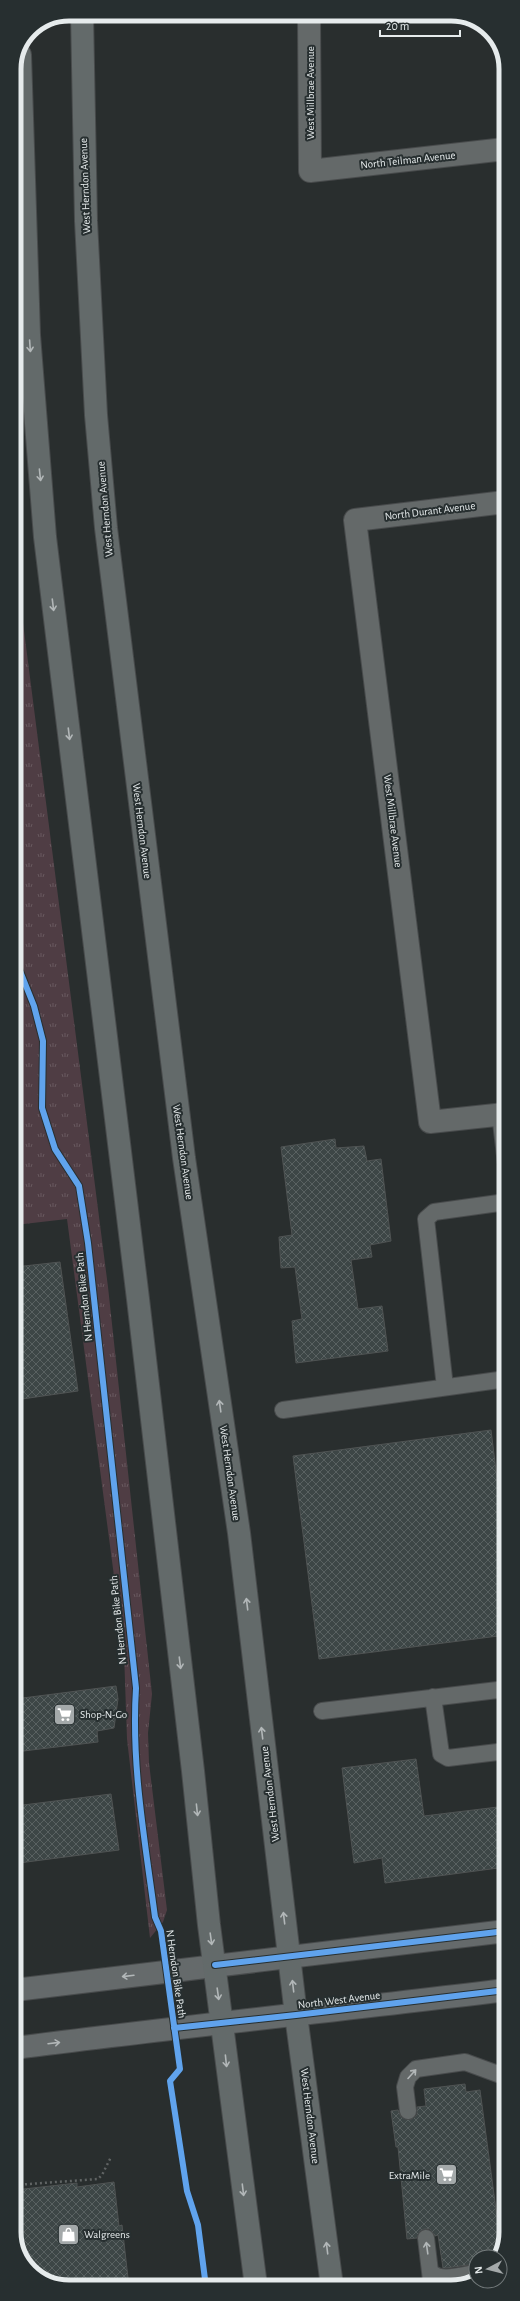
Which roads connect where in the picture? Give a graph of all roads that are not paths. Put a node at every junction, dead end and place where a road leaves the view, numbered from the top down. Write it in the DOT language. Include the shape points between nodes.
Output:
graph roads {
  1 [pos="82,21"];
  2 [pos="309,21"];
  3 [pos="21,86"];
  4 [pos="499,150"];
  5 [pos="310,171"];
  6 [pos="499,503"];
  7 [pos="355,520"];
  8 [pos="499,1114"];
  9 [pos="499,1203"];
  10 [pos="499,1380"];
  11 [pos="445,1387"];
  12 [pos="283,1410"];
  13 [pos="499,1690"];
  14 [pos="433,1698"];
  15 [pos="322,1711"];
  16 [pos="499,1753"];
  17 [pos="499,1932"];
  18 [pos="289,1957"];
  19 [pos="215,1965"];
  20 [pos="21,1989"];
  21 [pos="499,1991"];
  22 [pos="296,2015"];
  23 [pos="222,2022"];
  24 [pos="21,2047"];
  25 [pos="499,2074"];
  26 [pos="408,2111"];
  27 [pos="426,2238"];
  28 [pos="468,2274"];
  29 [pos="431,2278"];
  30 [pos="255,2280"];
  31 [pos="331,2280"];
  18 -- 1 [label="main road, West Herndon Avenue, one-way" via="239,1533 184,1158 106,528 96,415 86,229"];
  2 -- 5 [label="street, West Millbrae Avenue"];
  3 -- 19 [label="main road, one-way" via="29,335 45,536 140,1315"];
  4 -- 5 [label="street, North Teilman Avenue"];
  6 -- 7 [label="street, North Durant Avenue"];
  7 -- 8 [label="street, West Millbrae Avenue" via="430,1122"];
  9 -- 11 [label="lane" via="434,1212 426,1219"];
  10 -- 11 [label="lane"];
  11 -- 12 [label="lane"];
  13 -- 14 [label="lane"];
  14 -- 15 [label="lane"];
  14 -- 16 [label="lane" via="441,1754 448,1758"];
  17 -- 18 [label="main road"];
  18 -- 19 [label="main road"];
  22 -- 18 [label="main road, West Herndon Avenue, one-way"];
  19 -- 20 [label="main road, one-way"];
  19 -- 23 [label="main road, one-way"];
  21 -- 22 [label="main road, North West Avenue"];
  22 -- 23 [label="main road, North West Avenue"];
  31 -- 22 [label="main road, West Herndon Avenue, one-way"];
  24 -- 23 [label="main road, North West Avenue, one-way"];
  23 -- 30 [label="main road, one-way"];
  26 -- 25 [label="lane, one-way" via="405,2087 408,2077 416,2069 465,2062"];
  29 -- 27 [label="lane, one-way"];
  28 -- 29 [label="lane"];
}
